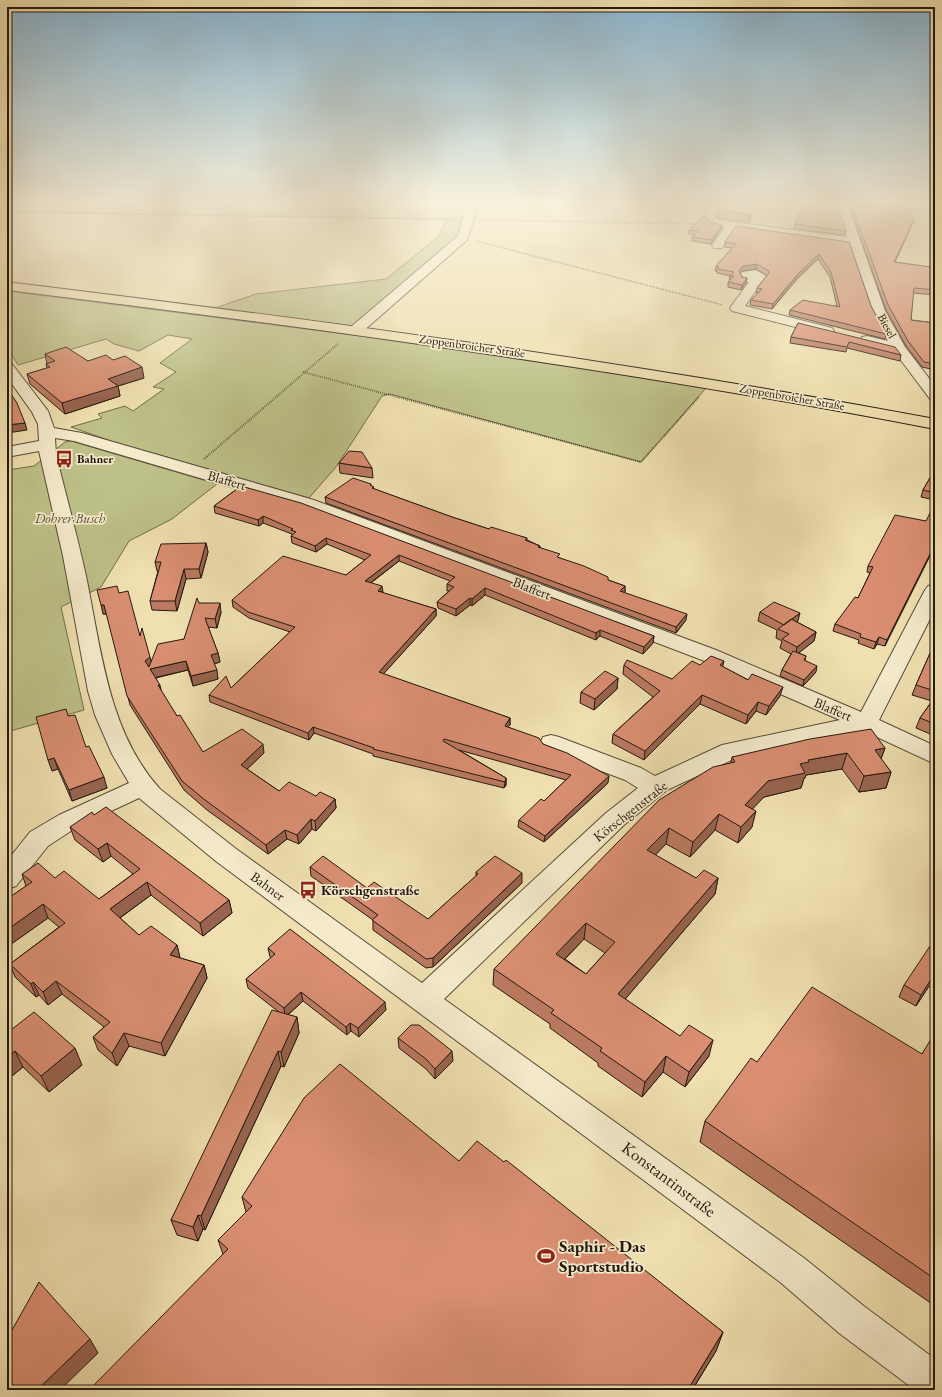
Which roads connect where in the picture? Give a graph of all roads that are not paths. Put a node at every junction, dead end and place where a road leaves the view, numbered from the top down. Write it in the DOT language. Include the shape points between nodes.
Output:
graph roads {
  1 [pos="426,268"];
  2 [pos="864,268"];
  3 [pos="757,279"];
  4 [pos="7,286"];
  5 [pos="357,329"];
  6 [pos="838,333"];
  7 [pos="853,337"];
  8 [pos="899,348"];
  9 [pos="7,367"];
  10 [pos="935,396"];
  11 [pos="935,424"];
  12 [pos="47,439"];
  13 [pos="7,452"];
  14 [pos="935,590"];
  15 [pos="866,723"];
  16 [pos="551,743"];
  17 [pos="935,756"];
  18 [pos="143,786"];
  19 [pos="656,787"];
  20 [pos="7,879"];
  21 [pos="398,982"];
  22 [pos="425,1002"];
  23 [pos="935,1382"];
  1 -- 5 [label="street"];
  2 -- 8 [label="street, Biesel" via="878,311"];
  3 -- 6 [label="street" via="737,308"];
  4 -- 5 [label="main road, Zoppenbroicher Straße"];
  5 -- 11 [label="main road, Zoppenbroicher Straße" via="710,382"];
  7 -- 8 [label="street"];
  8 -- 10 [label="street, Biesel"];
  9 -- 12 [label="street, Bahner" via="44,417"];
  12 -- 13 [label="street, Blaffert"];
  12 -- 15 [label="street, Blaffert" via="76,436 295,499 709,655"];
  12 -- 18 [label="street, Bahner" via="99,691 106,715 124,754"];
  14 -- 15 [label="street, Blaffert"];
  15 -- 17 [label="street"];
  15 -- 19 [label="street, Körschgenstraße" via="730,751"];
  16 -- 19 [label="street" via="634,774"];
  18 -- 20 [label="street" via="68,821 39,839"];
  18 -- 21 [label="street, Bahner" via="226,855"];
  19 -- 22 [label="street, Körschgenstraße" via="615,819 432,992"];
  21 -- 22 [label="street, Konstantinstraße"];
  22 -- 23 [label="street, Konstantinstraße" via="792,1270 852,1320"];
}
